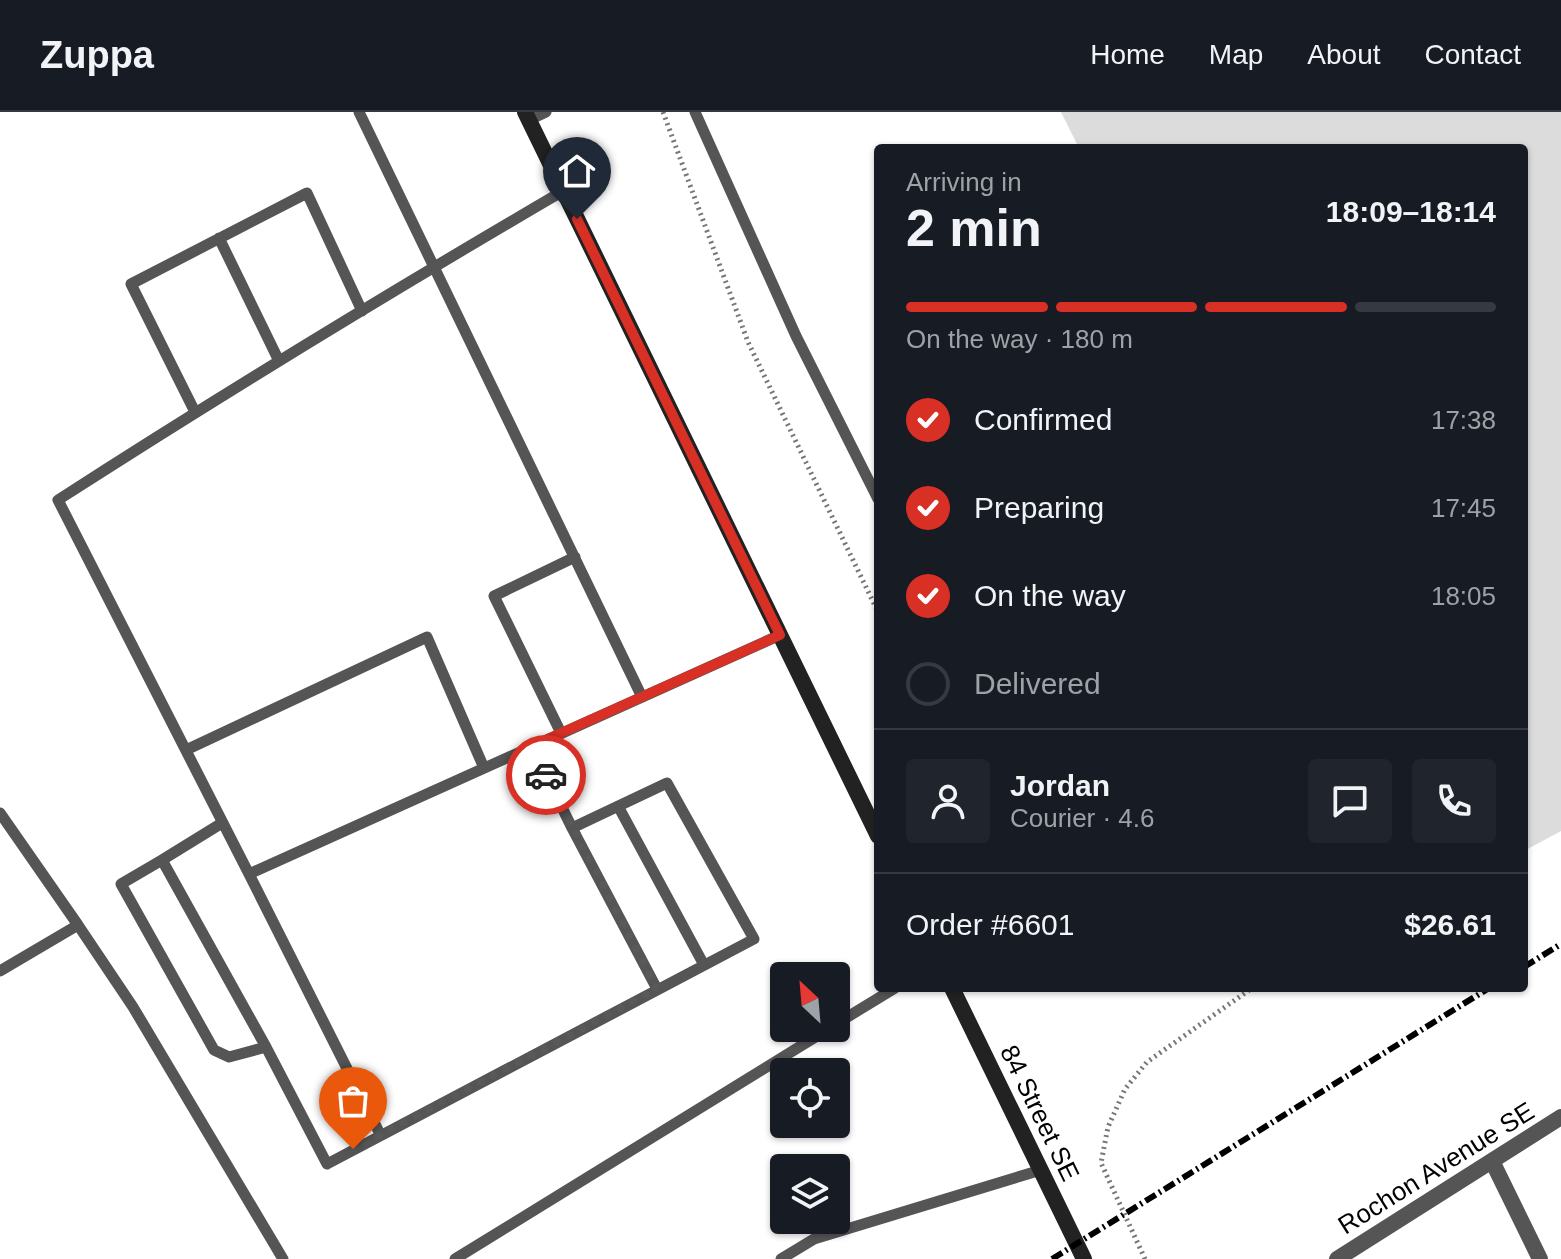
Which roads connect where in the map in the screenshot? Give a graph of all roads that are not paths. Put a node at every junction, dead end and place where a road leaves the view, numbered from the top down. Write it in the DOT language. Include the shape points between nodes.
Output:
graph roads {
  1 [pos="359,112"];
  2 [pos="546,112"];
  3 [pos="695,112"];
  4 [pos="527,116"];
  5 [pos="563,191"];
  6 [pos="219,238"];
  7 [pos="434,266"];
  8 [pos="362,311"];
  9 [pos="279,361"];
  10 [pos="195,412"];
  11 [pos="874,491"];
  12 [pos="575,557"];
  13 [pos="780,635"];
  14 [pos="642,697"];
  15 [pos="561,733"];
  16 [pos="532,746"];
  17 [pos="186,750"];
  18 [pos="484,768"];
  19 [pos="618,806"];
  20 [pos="0,813"];
  21 [pos="222,823"];
  22 [pos="572,828"];
  23 [pos="874,828"];
  24 [pos="162,860"];
  25 [pos="249,874"];
  26 [pos="78,925"];
  27 [pos="704,965"];
  28 [pos="0,971"];
  29 [pos="657,989"];
  30 [pos="888,992"];
  31 [pos="954,992"];
  32 [pos="850,1015"];
  33 [pos="807,1042"];
  34 [pos="266,1047"];
  35 [pos="1561,1117"];
  36 [pos="380,1134"];
  37 [pos="1492,1161"];
  38 [pos="1041,1170"];
  39 [pos="283,1259"];
  40 [pos="455,1259"];
  41 [pos="781,1259"];
  42 [pos="1084,1259"];
  43 [pos="1337,1259"];
  44 [pos="1540,1259"];
  1 -- 7 [label="lane"];
  2 -- 4 [label="lane"];
  3 -- 11 [label="lane" via="796,336"];
  4 -- 5 [label="street"];
  5 -- 7 [label="lane"];
  5 -- 13 [label="street"];
  6 -- 8 [label="lane" via="307,193"];
  6 -- 9 [label="lane"];
  6 -- 10 [label="lane" via="131,284"];
  7 -- 8 [label="lane"];
  7 -- 12 [label="lane"];
  8 -- 9 [label="lane"];
  9 -- 10 [label="lane"];
  10 -- 17 [label="lane" via="58,500"];
  12 -- 14 [label="lane"];
  12 -- 15 [label="lane" via="494,596"];
  13 -- 14 [label="lane"];
  13 -- 23 [label="street"];
  14 -- 15 [label="lane"];
  15 -- 16 [label="lane"];
  16 -- 18 [label="lane"];
  16 -- 22 [label="lane"];
  17 -- 18 [label="lane" via="427,637"];
  17 -- 21 [label="lane"];
  18 -- 25 [label="lane"];
  19 -- 22 [label="lane"];
  19 -- 27 [label="lane"];
  19 -- 27 [label="lane" via="667,783 754,939"];
  20 -- 26 [label="lane"];
  21 -- 24 [label="lane"];
  21 -- 25 [label="lane"];
  22 -- 29 [label="lane"];
  24 -- 34 [label="lane"];
  24 -- 34 [label="lane" via="121,884 214,1050 229,1057"];
  25 -- 36 [label="lane"];
  26 -- 28 [label="lane"];
  26 -- 39 [label="lane"];
  27 -- 29 [label="lane"];
  29 -- 36 [label="lane"];
  30 -- 32 [label="lane"];
  31 -- 38 [label="street, 84 Street SE"];
  33 -- 40 [label="lane"];
  34 -- 36 [label="lane" via="327,1164"];
  35 -- 37 [label="street, Rochon Avenue SE"];
  37 -- 43 [label="street, Rochon Avenue SE"];
  37 -- 44 [label="street"];
  38 -- 41 [label="lane" via="814,1239"];
  38 -- 42 [label="street, 84 Street SE"];
}
